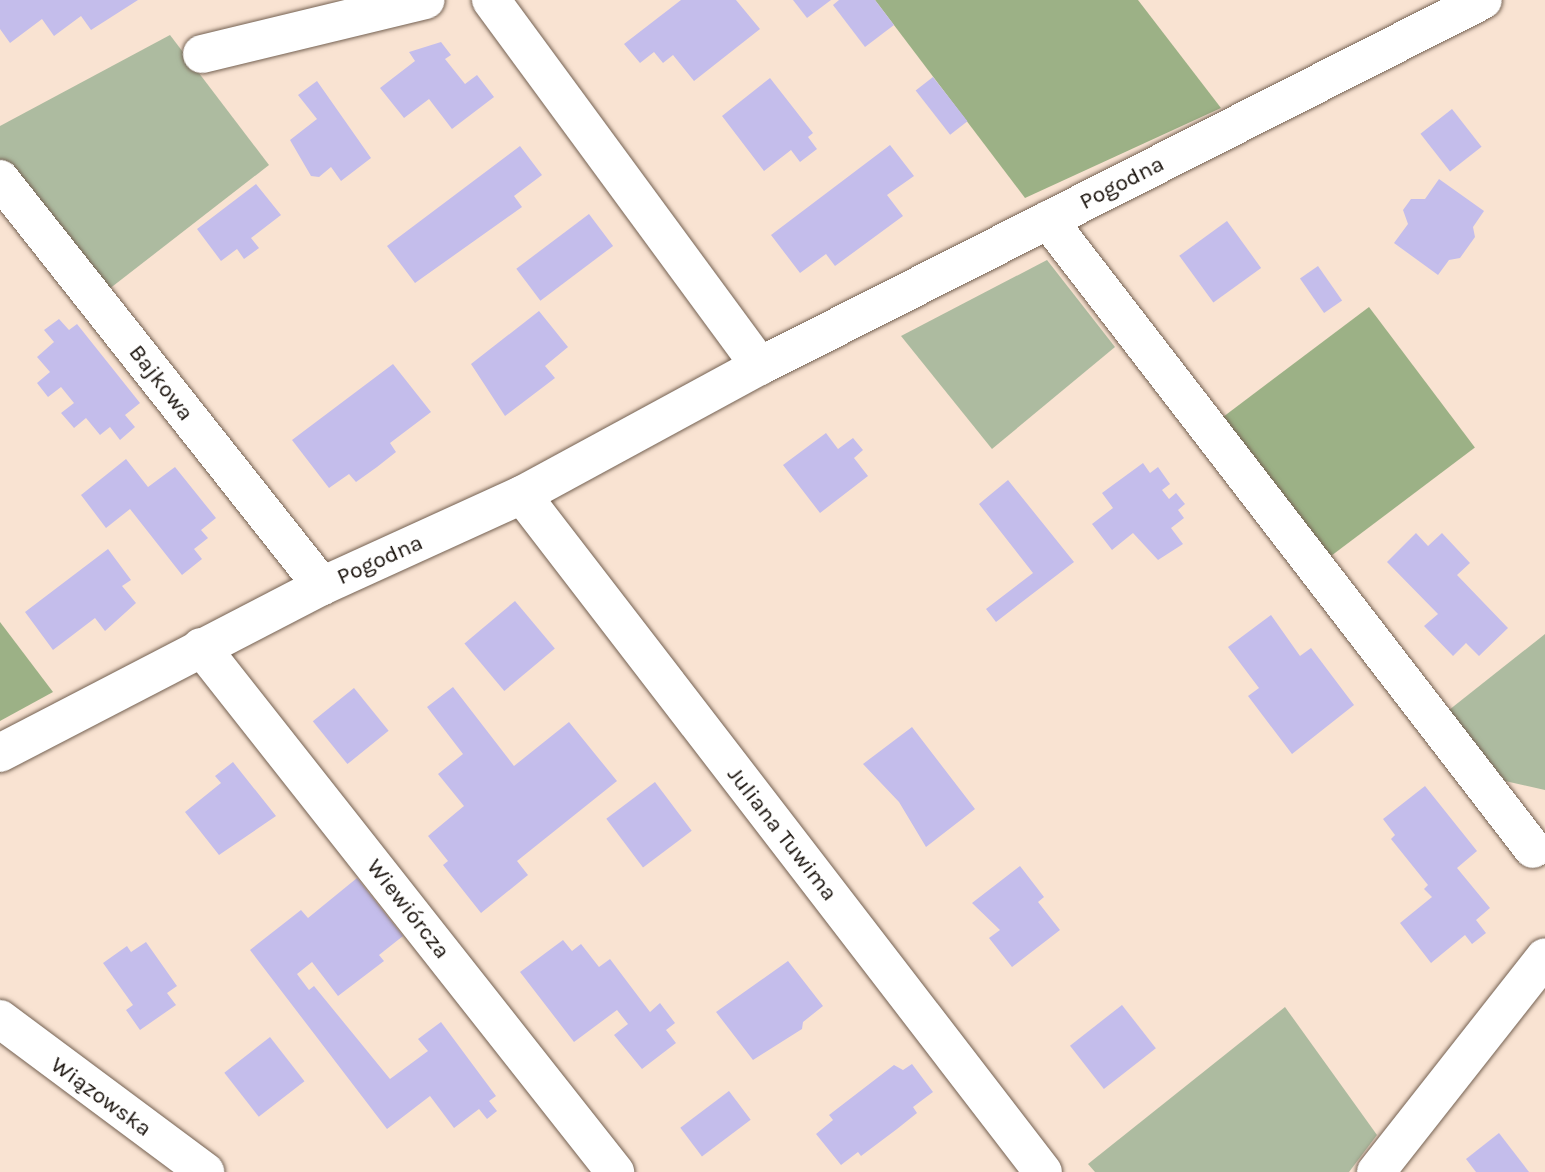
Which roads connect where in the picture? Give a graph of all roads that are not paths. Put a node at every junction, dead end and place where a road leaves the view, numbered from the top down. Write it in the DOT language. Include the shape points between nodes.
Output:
graph roads {
  1 [pos="426,0"];
  2 [pos="491,0"];
  3 [pos="1483,0"];
  4 [pos="202,54"];
  5 [pos="0,179"];
  6 [pos="1048,220"];
  7 [pos="760,366"];
  8 [pos="522,495"];
  9 [pos="322,586"];
  10 [pos="201,647"];
  11 [pos="0,754"];
  12 [pos="1533,849"];
  13 [pos="1545,957"];
  14 [pos="0,1019"];
  15 [pos="205,1172"];
  16 [pos="615,1172"];
  17 [pos="1043,1172"];
  18 [pos="1376,1172"];
  1 -- 4 [label="street"];
  2 -- 7 [label="street"];
  3 -- 6 [label="street, Pogodna"];
  5 -- 9 [label="street, Bajkowa"];
  6 -- 7 [label="street, Pogodna"];
  6 -- 12 [label="street"];
  7 -- 8 [label="street, Pogodna"];
  8 -- 9 [label="street, Pogodna"];
  8 -- 17 [label="street, Juliana Tuwima"];
  9 -- 10 [label="street, Pogodna"];
  10 -- 11 [label="street, Pogodna"];
  10 -- 16 [label="street, Wiewiórcza"];
  13 -- 18 [label="street"];
  14 -- 15 [label="street, Wiązowska"];
}
